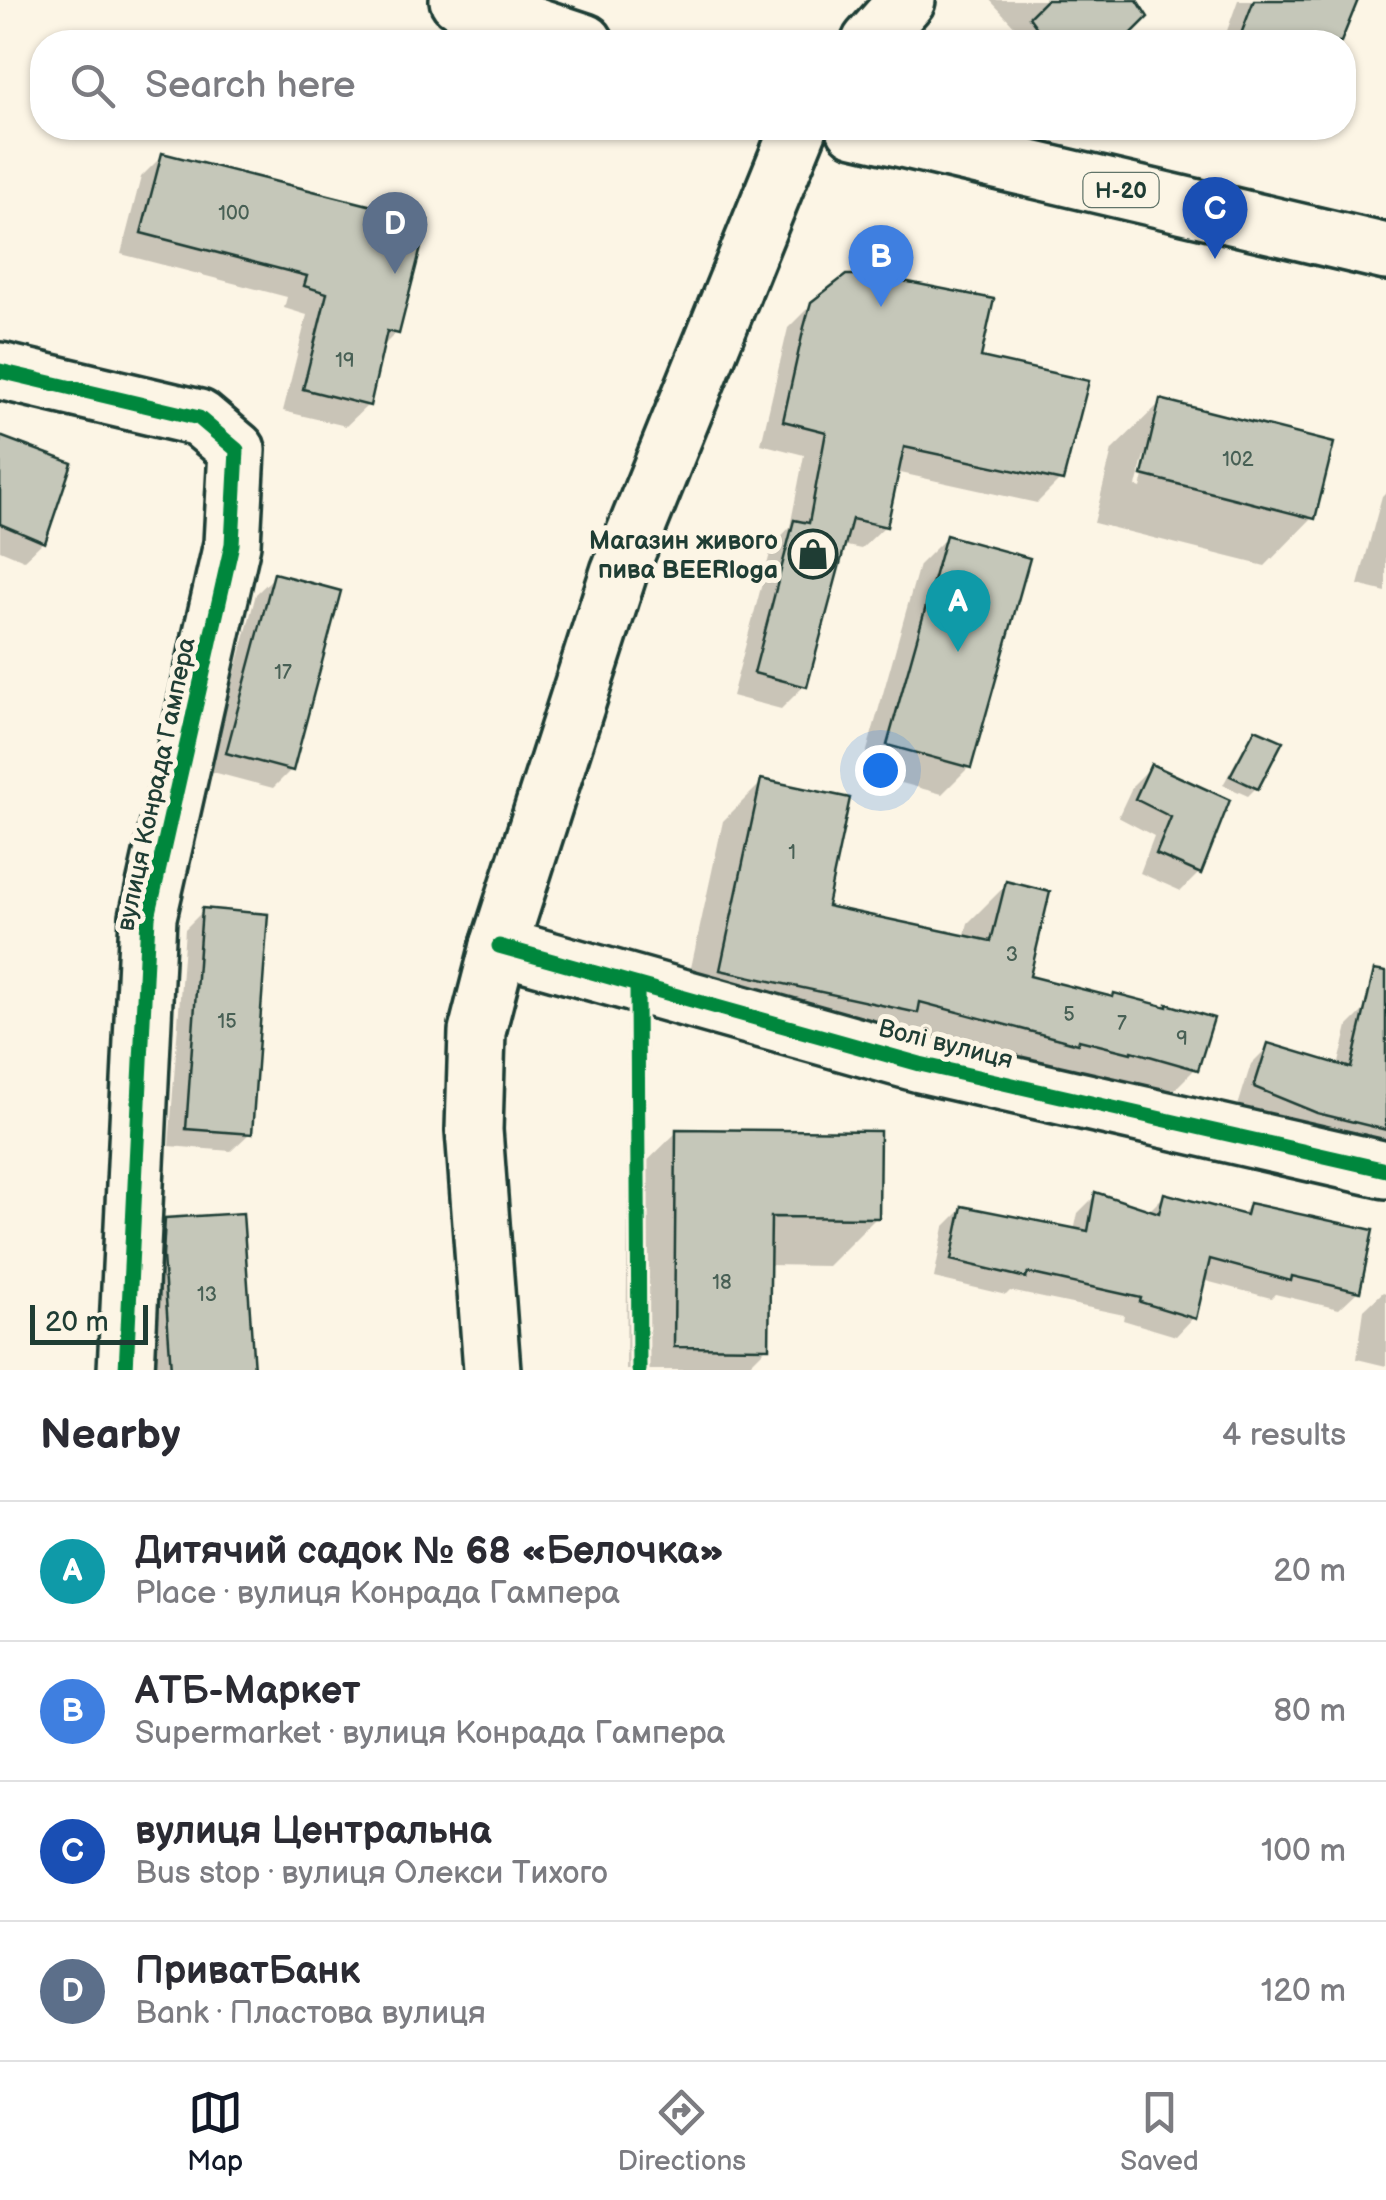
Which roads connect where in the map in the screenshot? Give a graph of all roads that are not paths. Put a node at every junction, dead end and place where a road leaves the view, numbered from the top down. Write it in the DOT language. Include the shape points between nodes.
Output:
graph roads {
  1 [pos="458,0"];
  2 [pos="864,0"];
  3 [pos="907,0"];
  4 [pos="522,10"];
  5 [pos="561,30"];
  6 [pos="848,30"];
  7 [pos="881,30"];
  8 [pos="794,140"];
  9 [pos="906,140"];
  10 [pos="1386,252"];
  11 [pos="0,372"];
  12 [pos="499,946"];
  13 [pos="1386,1170"];
  14 [pos="126,1370"];
  15 [pos="492,1370"];
  1 -- 4 [label="street"];
  2 -- 6 [label="street"];
  3 -- 7 [label="street"];
  4 -- 5 [label="street"];
  8 -- 12 [label="street" via="619,572"];
  9 -- 10 [label="street, Н-20"];
  11 -- 14 [label="street, вулиця Конрада Гампера" via="199,418 237,450 232,544 148,917"];
  12 -- 13 [label="street, Волі вулиця" via="920,1064"];
  12 -- 15 [label="street" via="477,1032 474,1130"];
}
